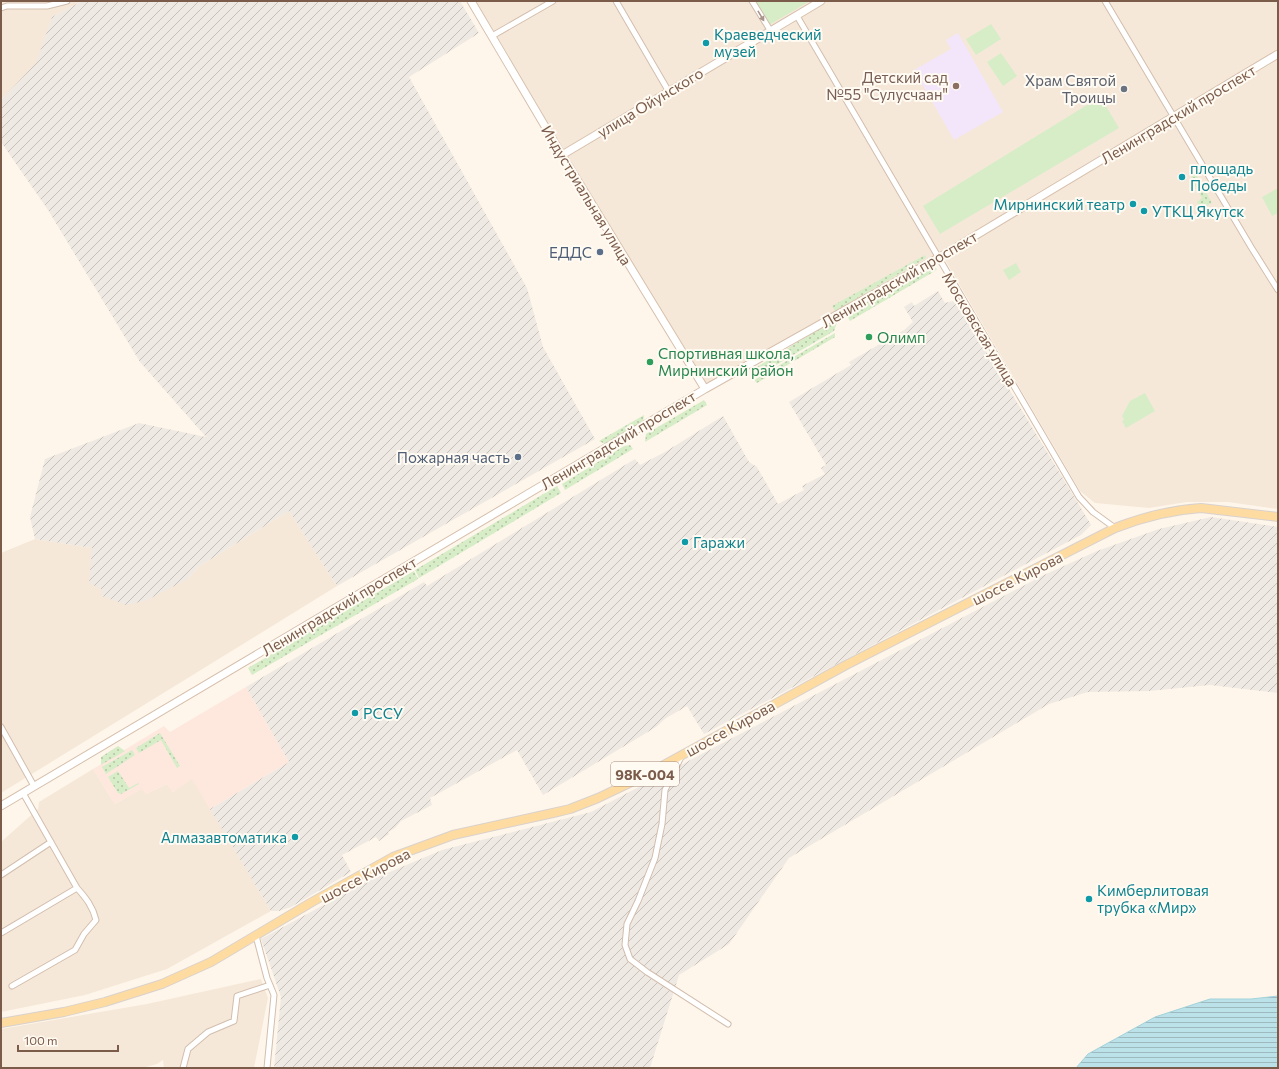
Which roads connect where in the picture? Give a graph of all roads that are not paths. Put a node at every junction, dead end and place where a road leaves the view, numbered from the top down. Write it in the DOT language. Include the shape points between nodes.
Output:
graph roads {
  1 [pos="11,1"];
  2 [pos="67,1"];
  3 [pos="471,1"];
  4 [pos="553,1"];
  5 [pos="616,1"];
  6 [pos="752,1"];
  7 [pos="821,1"];
  8 [pos="1105,1"];
  9 [pos="4,7"];
  10 [pos="797,16"];
  11 [pos="770,30"];
  12 [pos="492,36"];
  13 [pos="1278,54"];
  14 [pos="669,92"];
  15 [pos="1175,117"];
  16 [pos="562,154"];
  17 [pos="938,258"];
  18 [pos="1278,290"];
  19 [pos="705,389"];
  20 [pos="1278,518"];
  21 [pos="1114,528"];
  22 [pos="1,727"];
  23 [pos="682,754"];
  24 [pos="34,786"];
  25 [pos="23,793"];
  26 [pos="1,806"];
  27 [pos="51,842"];
  28 [pos="1,875"];
  29 [pos="77,888"];
  30 [pos="1,933"];
  31 [pos="256,936"];
  32 [pos="270,984"];
  33 [pos="12,986"];
  34 [pos="1,1023"];
  35 [pos="728,1024"];
  36 [pos="183,1068"];
  37 [pos="267,1068"];
  1 -- 9 [label="street"];
  2 -- 9 [label="street" via="47,6"];
  3 -- 12 [label="main road, Индустриальная улица"];
  4 -- 12 [label="street"];
  5 -- 14 [label="street"];
  6 -- 11 [label="street, one-way"];
  7 -- 10 [label="main road, улица Ойунского"];
  8 -- 15 [label="street"];
  10 -- 11 [label="main road, улица Ойунского"];
  10 -- 17 [label="street, Московская улица"];
  11 -- 14 [label="main road, улица Ойунского"];
  12 -- 16 [label="main road, Индустриальная улица"];
  13 -- 15 [label="main road, Ленинградский проспект"];
  14 -- 16 [label="main road, улица Ойунского"];
  15 -- 17 [label="main road, Ленинградский проспект"];
  15 -- 18 [label="street"];
  16 -- 19 [label="main road, Индустриальная улица"];
  17 -- 19 [label="main road, Ленинградский проспект"];
  17 -- 21 [label="street, Московская улица" via="1079,497"];
  19 -- 24 [label="main road, Ленинградский проспект"];
  20 -- 21 [label="main road, шоссе Кирова / 98К-004" via="1201,508 1153,515"];
  21 -- 23 [label="main road, шоссе Кирова / 98К-004" via="846,665"];
  22 -- 24 [label="street"];
  23 -- 31 [label="main road, шоссе Кирова / 98К-004" via="617,789 570,809 453,835 393,857"];
  23 -- 35 [label="street" via="665,790 655,858 627,924 625,945 630,959"];
  24 -- 25 [label="main road, Ленинградский проспект"];
  25 -- 26 [label="main road, Ленинградский проспект"];
  25 -- 27 [label="street"];
  27 -- 28 [label="street"];
  27 -- 29 [label="street"];
  29 -- 30 [label="street"];
  29 -- 33 [label="street" via="94,910 96,920 93,925 84,934 75,950"];
  31 -- 32 [label="street"];
  31 -- 34 [label="main road, шоссе Кирова / 98К-004" via="206,964 162,984 64,1012"];
  32 -- 36 [label="street" via="237,996 234,1021 208,1032 188,1049"];
  32 -- 37 [label="street" via="274,995"];
}
